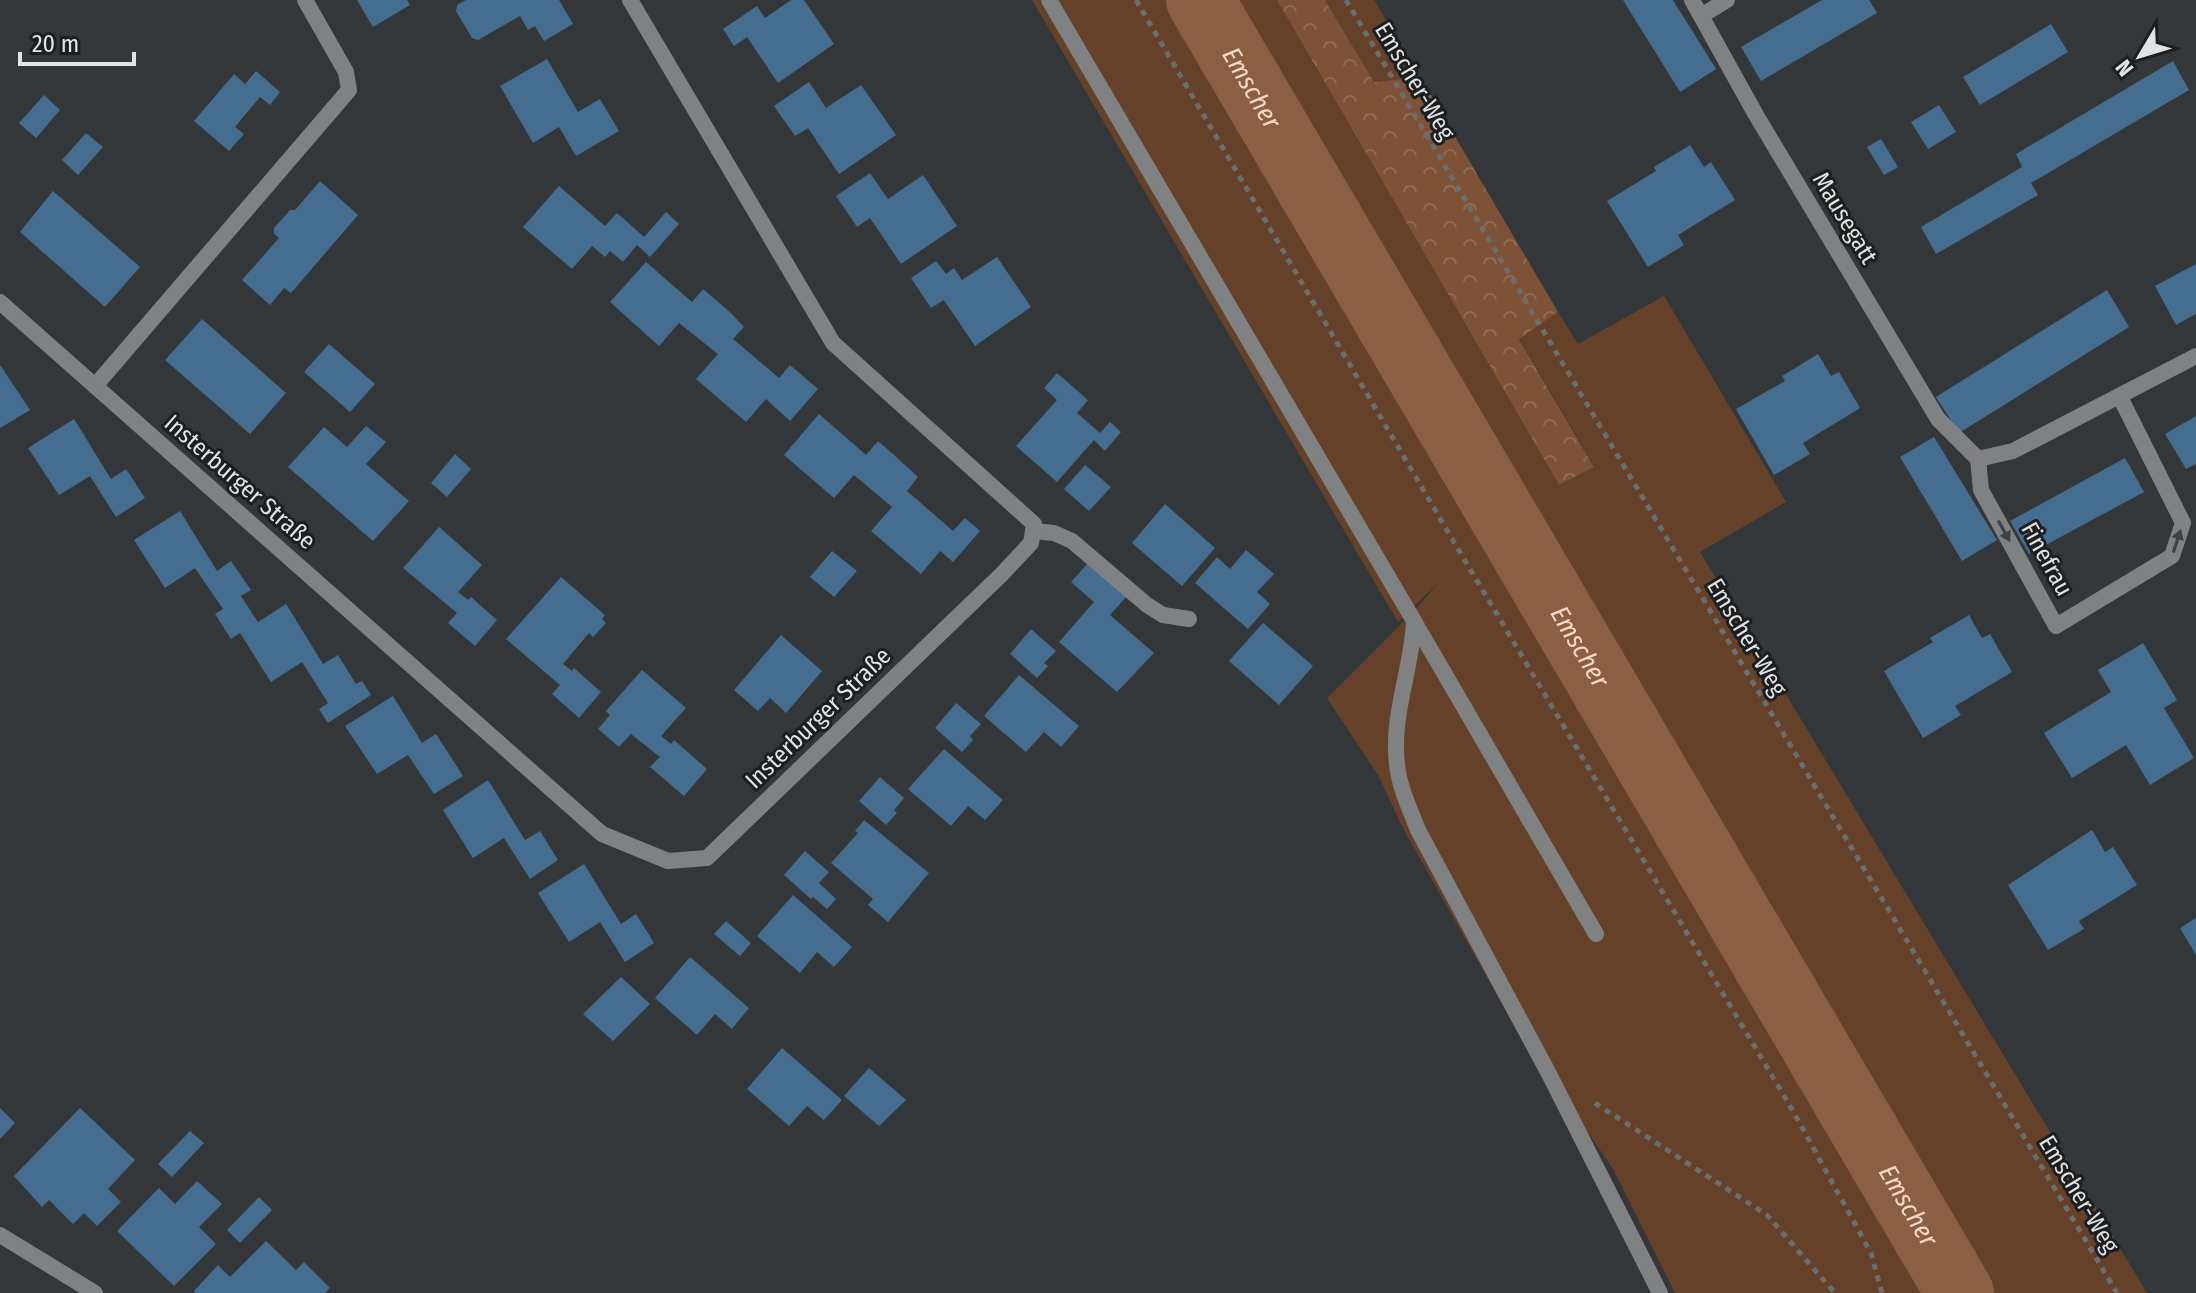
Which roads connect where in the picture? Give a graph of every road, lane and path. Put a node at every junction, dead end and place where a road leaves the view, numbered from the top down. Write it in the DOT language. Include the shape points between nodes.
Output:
graph roads {
  1 [pos="305,0"];
  2 [pos="630,0"];
  3 [pos="1049,0"];
  4 [pos="1136,0"];
  5 [pos="1346,0"];
  6 [pos="1692,0"];
  7 [pos="1727,0"];
  8 [pos="1701,16"];
  9 [pos="0,302"];
  10 [pos="2196,356"];
  11 [pos="95,386"];
  12 [pos="2120,397"];
  13 [pos="1978,459"];
  14 [pos="1033,531"];
  15 [pos="1189,619"];
  16 [pos="1414,621"];
  17 [pos="1596,934"];
  18 [pos="1586,1097"];
  19 [pos="0,1235"];
  20 [pos="95,1293"];
  21 [pos="1660,1293"];
  22 [pos="1835,1293"];
  23 [pos="1882,1293"];
  24 [pos="2117,1293"];
  1 -- 11 [label="street" via="346,72 349,90"];
  2 -- 14 [label="street" via="833,343 1034,524"];
  3 -- 16 [label="street"];
  4 -- 23 [label="path" via="1793,1111 1871,1253"];
  5 -- 24 [label="path, Emscher-Weg"];
  6 -- 8 [label="street, Mausegatt"];
  7 -- 8 [label="street"];
  8 -- 13 [label="street, Mausegatt" via="1938,419"];
  9 -- 11 [label="street, Insterburger Straße"];
  10 -- 12 [label="street"];
  11 -- 14 [label="street, Insterburger Straße" via="602,834 668,861 707,858 1002,574 1031,543"];
  12 -- 13 [label="street" via="2013,451"];
  13 -- 12 [label="street, Finefrau, one-way" via="1981,490 2056,626 2172,556 2183,523"];
  14 -- 15 [label="street" via="1072,541 1147,605 1163,615"];
  16 -- 17 [label="street"];
  16 -- 21 [label="street" via="1413,651 1398,712 1397,764 1405,795 1418,830"];
  18 -- 22 [label="path" via="1767,1215"];
  19 -- 20 [label="street"];
}
